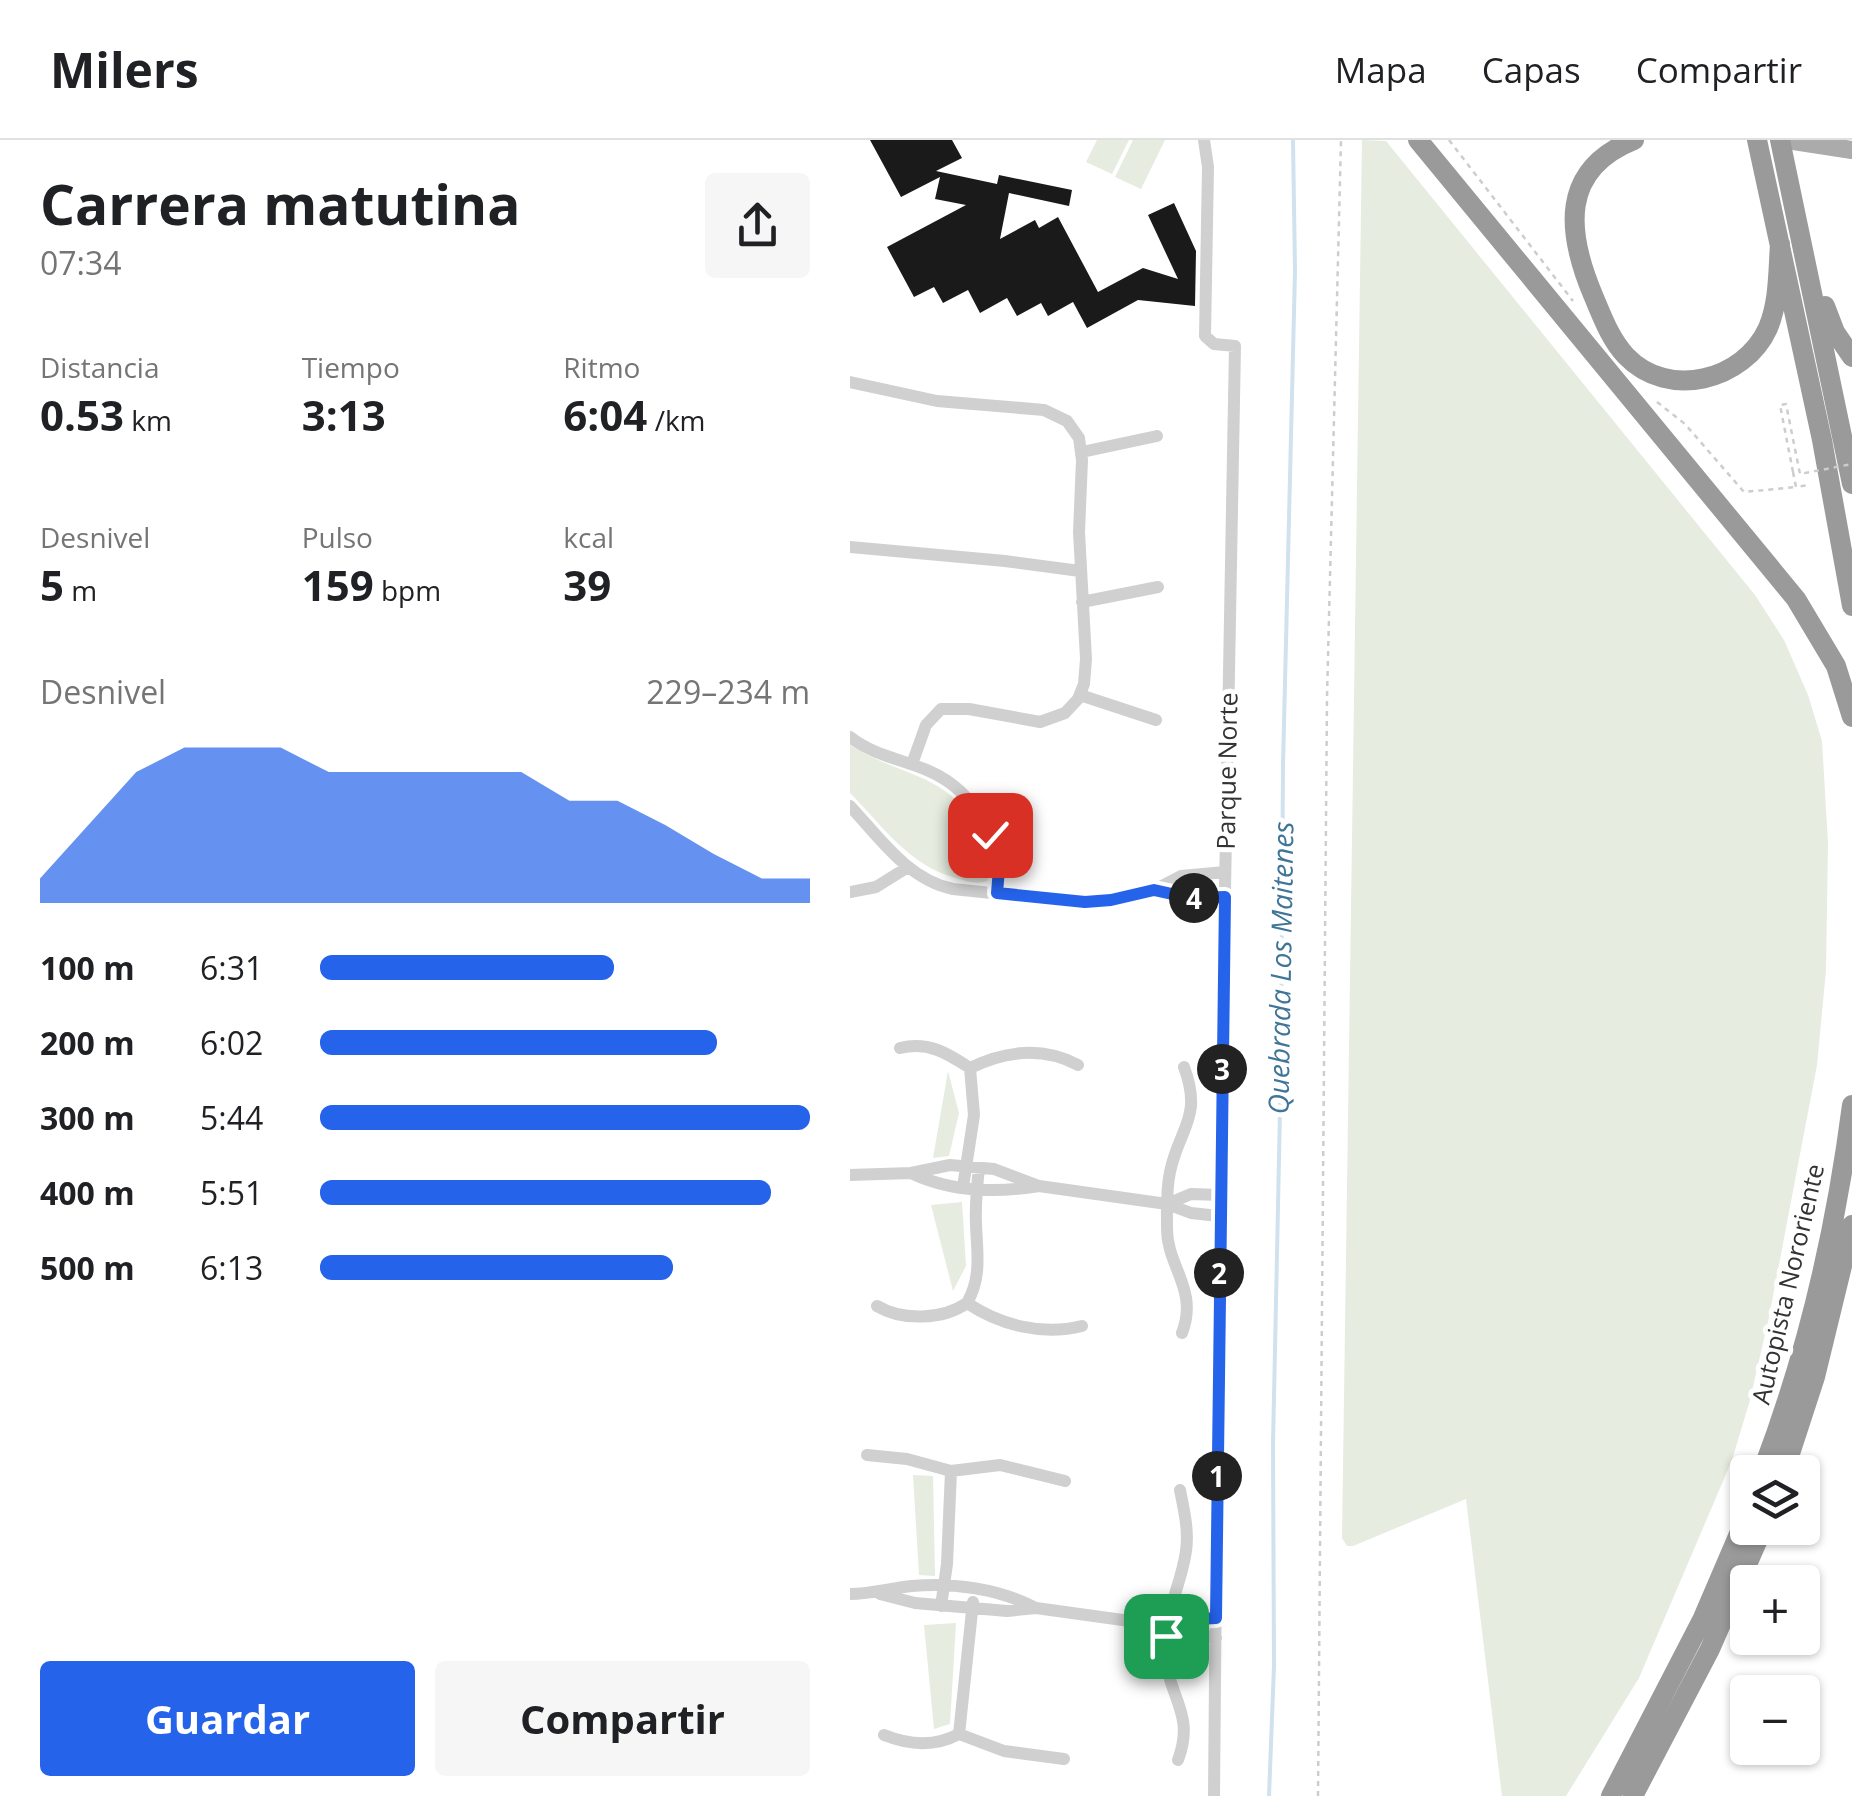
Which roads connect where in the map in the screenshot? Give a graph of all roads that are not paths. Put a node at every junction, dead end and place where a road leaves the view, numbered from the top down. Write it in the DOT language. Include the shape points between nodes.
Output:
graph roads {
  1 [pos="1204,140"];
  2 [pos="1418,140"];
  3 [pos="1634,140"];
  4 [pos="1757,140"];
  5 [pos="1780,140"];
  6 [pos="1787,140"];
  7 [pos="1852,150"];
  8 [pos="1800,231"];
  9 [pos="1780,244"];
  10 [pos="1852,356"];
  11 [pos="850,382"];
  12 [pos="1158,436"];
  13 [pos="1082,452"];
  14 [pos="1852,484"];
  15 [pos="850,548"];
  16 [pos="1080,572"];
  17 [pos="1158,587"];
  18 [pos="1082,602"];
  19 [pos="1852,606"];
  20 [pos="1080,694"];
  21 [pos="1852,717"];
  22 [pos="1156,720"];
  23 [pos="850,737"];
  24 [pos="912,764"];
  25 [pos="850,806"];
  26 [pos="908,867"];
  27 [pos="1225,872"];
  28 [pos="1154,890"];
  29 [pos="850,892"];
  30 [pos="997,893"];
  31 [pos="1225,897"];
  32 [pos="900,1048"];
  33 [pos="1078,1064"];
  34 [pos="1184,1067"];
  35 [pos="970,1068"];
  36 [pos="1852,1105"];
  37 [pos="972,1167"];
  38 [pos="911,1173"];
  39 [pos="850,1175"];
  40 [pos="1040,1186"];
  41 [pos="970,1188"];
  42 [pos="1220,1194"];
  43 [pos="1167,1204"];
  44 [pos="1219,1216"];
  45 [pos="1852,1225"];
  46 [pos="967,1303"];
  47 [pos="877,1306"];
  48 [pos="1082,1326"];
  49 [pos="1182,1332"];
  50 [pos="867,1455"];
  51 [pos="1768,1455"];
  52 [pos="1789,1455"];
  53 [pos="950,1471"];
  54 [pos="1064,1480"];
  55 [pos="1180,1490"];
  56 [pos="1734,1545"];
  57 [pos="1756,1545"];
  58 [pos="944,1586"];
  59 [pos="975,1590"];
  60 [pos="850,1594"];
  61 [pos="880,1594"];
  62 [pos="940,1606"];
  63 [pos="973,1608"];
  64 [pos="1036,1608"];
  65 [pos="1216,1618"];
  66 [pos="1166,1626"];
  67 [pos="1216,1638"];
  68 [pos="959,1734"];
  69 [pos="884,1735"];
  70 [pos="1064,1759"];
  71 [pos="1178,1760"];
  72 [pos="1214,1796"];
  73 [pos="1611,1796"];
  74 [pos="1633,1796"];
  1 -- 27 [label="street, Parque Norte" via="1205,336 1235,346"];
  2 -- 21 [label="highway" via="1796,599 1836,666"];
  3 -- 9 [label="highway" via="1594,166 1576,199 1572,226 1606,326 1635,364 1688,381 1722,374 1745,359 1772,318"];
  4 -- 9 [label="highway"];
  5 -- 8 [label="highway"];
  6 -- 7 [label="main road"];
  8 -- 10 [label="highway" via="1831,322"];
  8 -- 14 [label="highway"];
  9 -- 19 [label="highway"];
  11 -- 13 [label="street" via="937,401 1053,413 1073,426"];
  12 -- 13 [label="street"];
  13 -- 16 [label="street"];
  15 -- 16 [label="street"];
  16 -- 18 [label="street"];
  17 -- 18 [label="street"];
  18 -- 20 [label="street" via="1086,671"];
  20 -- 22 [label="street"];
  20 -- 24 [label="street" via="1066,713 1040,722 941,709 926,725"];
  23 -- 24 [label="street"];
  24 -- 30 [label="street" via="952,784 977,811 997,858"];
  25 -- 26 [label="street"];
  26 -- 29 [label="street" via="876,888"];
  26 -- 30 [label="street" via="944,887"];
  27 -- 28 [label="street" via="1180,876"];
  27 -- 31 [label="street, Parque Norte"];
  28 -- 30 [label="street" via="1085,902"];
  28 -- 31 [label="street"];
  31 -- 42 [label="street, Parque Norte"];
  32 -- 35 [label="street" via="933,1047"];
  33 -- 35 [label="street" via="1030,1052"];
  34 -- 43 [label="street" via="1191,1113 1170,1172"];
  35 -- 37 [label="street"];
  36 -- 51 [label="highway, Autopista Nororiente" via="1810,1320"];
  37 -- 38 [label="street"];
  37 -- 40 [label="street"];
  37 -- 41 [label="street"];
  38 -- 39 [label="street"];
  38 -- 41 [label="street"];
  40 -- 41 [label="street"];
  40 -- 43 [label="street"];
  41 -- 46 [label="street" via="978,1264"];
  42 -- 43 [label="street" via="1191,1194"];
  42 -- 44 [label="street, Parque Norte"];
  43 -- 44 [label="street"];
  43 -- 49 [label="street" via="1167,1239 1187,1299"];
  44 -- 65 [label="street, Parque Norte"];
  45 -- 52 [label="highway, Autopista Nororiente"];
  46 -- 47 [label="street" via="942,1314 890,1313"];
  46 -- 48 [label="street" via="1020,1326"];
  50 -- 53 [label="street"];
  53 -- 54 [label="street" via="1000,1465"];
  53 -- 58 [label="street"];
  55 -- 66 [label="street" via="1186,1552"];
  56 -- 73 [label="highway"];
  57 -- 74 [label="highway" via="1703,1664"];
  58 -- 59 [label="street"];
  58 -- 61 [label="street"];
  58 -- 62 [label="street"];
  59 -- 63 [label="street"];
  59 -- 64 [label="street"];
  60 -- 61 [label="street"];
  61 -- 62 [label="street"];
  62 -- 63 [label="street"];
  63 -- 64 [label="street"];
  63 -- 68 [label="street"];
  64 -- 66 [label="street"];
  65 -- 66 [label="street"];
  65 -- 67 [label="street, Parque Norte"];
  66 -- 67 [label="street"];
  66 -- 71 [label="street" via="1166,1658 1186,1727"];
  67 -- 72 [label="street, Parque Norte"];
  68 -- 69 [label="street" via="924,1744"];
  68 -- 70 [label="street" via="1004,1751"];
}
